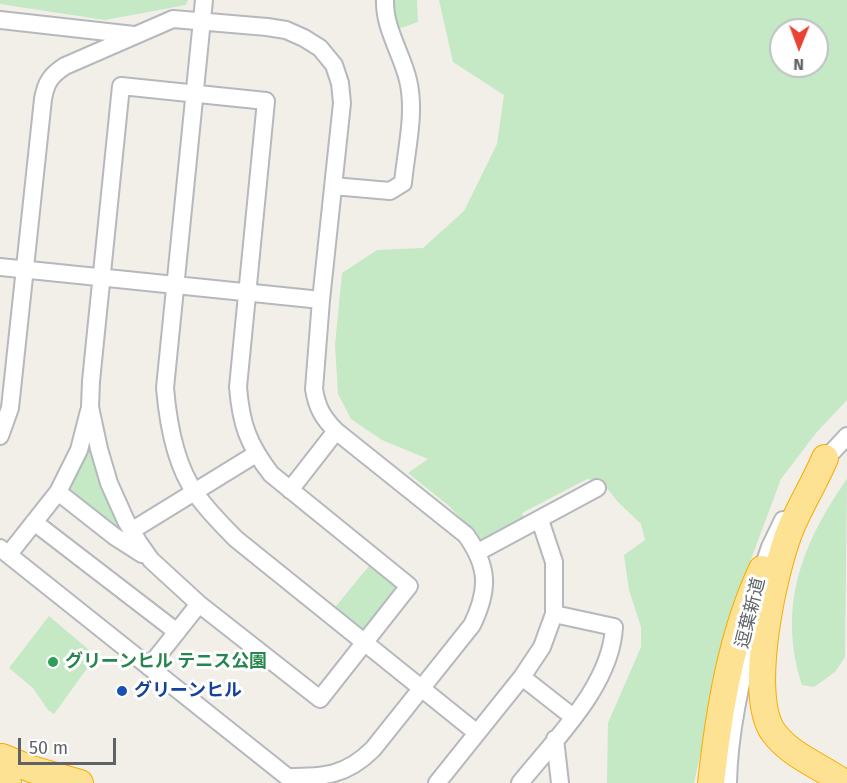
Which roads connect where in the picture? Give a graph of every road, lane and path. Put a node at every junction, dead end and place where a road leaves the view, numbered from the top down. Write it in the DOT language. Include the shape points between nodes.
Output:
graph roads {
  1 [pos="204,0"];
  2 [pos="386,0"];
  3 [pos="0,20"];
  4 [pos="202,21"];
  5 [pos="135,35"];
  6 [pos="194,93"];
  7 [pos="333,186"];
  8 [pos="0,267"];
  9 [pos="25,270"];
  10 [pos="102,277"];
  11 [pos="175,285"];
  12 [pos="246,292"];
  13 [pos="321,300"];
  14 [pos="90,407"];
  15 [pos="336,431"];
  16 [pos="0,436"];
  17 [pos="847,436"];
  18 [pos="256,454"];
  19 [pos="825,458"];
  20 [pos="597,488"];
  21 [pos="290,490"];
  22 [pos="58,492"];
  23 [pos="194,492"];
  24 [pos="540,520"];
  25 [pos="34,522"];
  26 [pos="131,531"];
  27 [pos="4,551"];
  28 [pos="478,552"];
  29 [pos="151,560"];
  30 [pos="762,569"];
  31 [pos="199,604"];
  32 [pos="554,614"];
  33 [pos="177,632"];
  34 [pos="364,643"];
  35 [pos="149,667"];
  36 [pos="522,677"];
  37 [pos="422,689"];
  38 [pos="573,717"];
  39 [pos="477,733"];
  40 [pos="555,739"];
  41 [pos="291,780"];
  42 [pos="436,783"];
  43 [pos="520,783"];
  44 [pos="560,783"];
  45 [pos="711,783"];
  46 [pos="721,783"];
  47 [pos="728,783"];
  48 [pos="844,783"];
  1 -- 4 [label="street"];
  2 -- 7 [label="street" via="387,21 409,82 411,108 403,183 390,191"];
  3 -- 5 [label="street"];
  4 -- 5 [label="street" via="173,19"];
  4 -- 6 [label="street"];
  4 -- 7 [label="street" via="286,30 320,48 334,65 342,103"];
  5 -- 9 [label="street" via="65,66 46,85"];
  6 -- 10 [label="street" via="121,86"];
  6 -- 11 [label="street"];
  6 -- 12 [label="street" via="266,101"];
  7 -- 13 [label="street"];
  8 -- 9 [label="street"];
  9 -- 10 [label="street"];
  9 -- 16 [label="street" via="10,408"];
  10 -- 11 [label="street"];
  10 -- 14 [label="street"];
  11 -- 12 [label="street"];
  11 -- 23 [label="street" via="165,388 177,455"];
  12 -- 13 [label="street"];
  12 -- 18 [label="street" via="238,387 245,433"];
  13 -- 15 [label="street" via="314,389 322,416"];
  14 -- 22 [label="street" via="79,450"];
  14 -- 26 [label="street" via="109,483"];
  15 -- 21 [label="street"];
  15 -- 28 [label="street" via="466,535"];
  17 -- 19 [label="street, 逗葉新道"];
  18 -- 21 [label="street"];
  18 -- 23 [label="street"];
  19 -- 30 [label="street, 逗葉新道" via="794,501"];
  19 -- 47 [label="street, 逗葉新道" via="788,524 764,587 739,688"];
  19 -- 48 [label="highway" via="781,559 761,691 763,710 773,732 787,748"];
  20 -- 24 [label="street"];
  21 -- 34 [label="street" via="409,586"];
  22 -- 25 [label="street"];
  22 -- 29 [label="street"];
  23 -- 26 [label="street"];
  23 -- 34 [label="street" via="236,539"];
  24 -- 28 [label="street"];
  24 -- 32 [label="street" via="554,562"];
  25 -- 27 [label="street"];
  25 -- 33 [label="street"];
  26 -- 29 [label="street"];
  27 -- 35 [label="street"];
  28 -- 37 [label="street" via="485,588 481,607 472,625"];
  29 -- 31 [label="street"];
  30 -- 45 [label="highway" via="747,602 726,686"];
  30 -- 46 [label="street, 逗葉新道" via="725,725"];
  31 -- 33 [label="street"];
  31 -- 34 [label="street" via="320,699"];
  32 -- 36 [label="street" via="542,647"];
  32 -- 38 [label="street" via="614,627 613,643 601,673 589,698"];
  33 -- 35 [label="street"];
  34 -- 37 [label="street"];
  35 -- 41 [label="street"];
  36 -- 38 [label="street"];
  36 -- 39 [label="street"];
  37 -- 39 [label="street"];
  37 -- 41 [label="street" via="360,762 342,772"];
  38 -- 40 [label="street"];
  39 -- 42 [label="street"];
  40 -- 43 [label="street"];
  40 -- 44 [label="street"];
}
